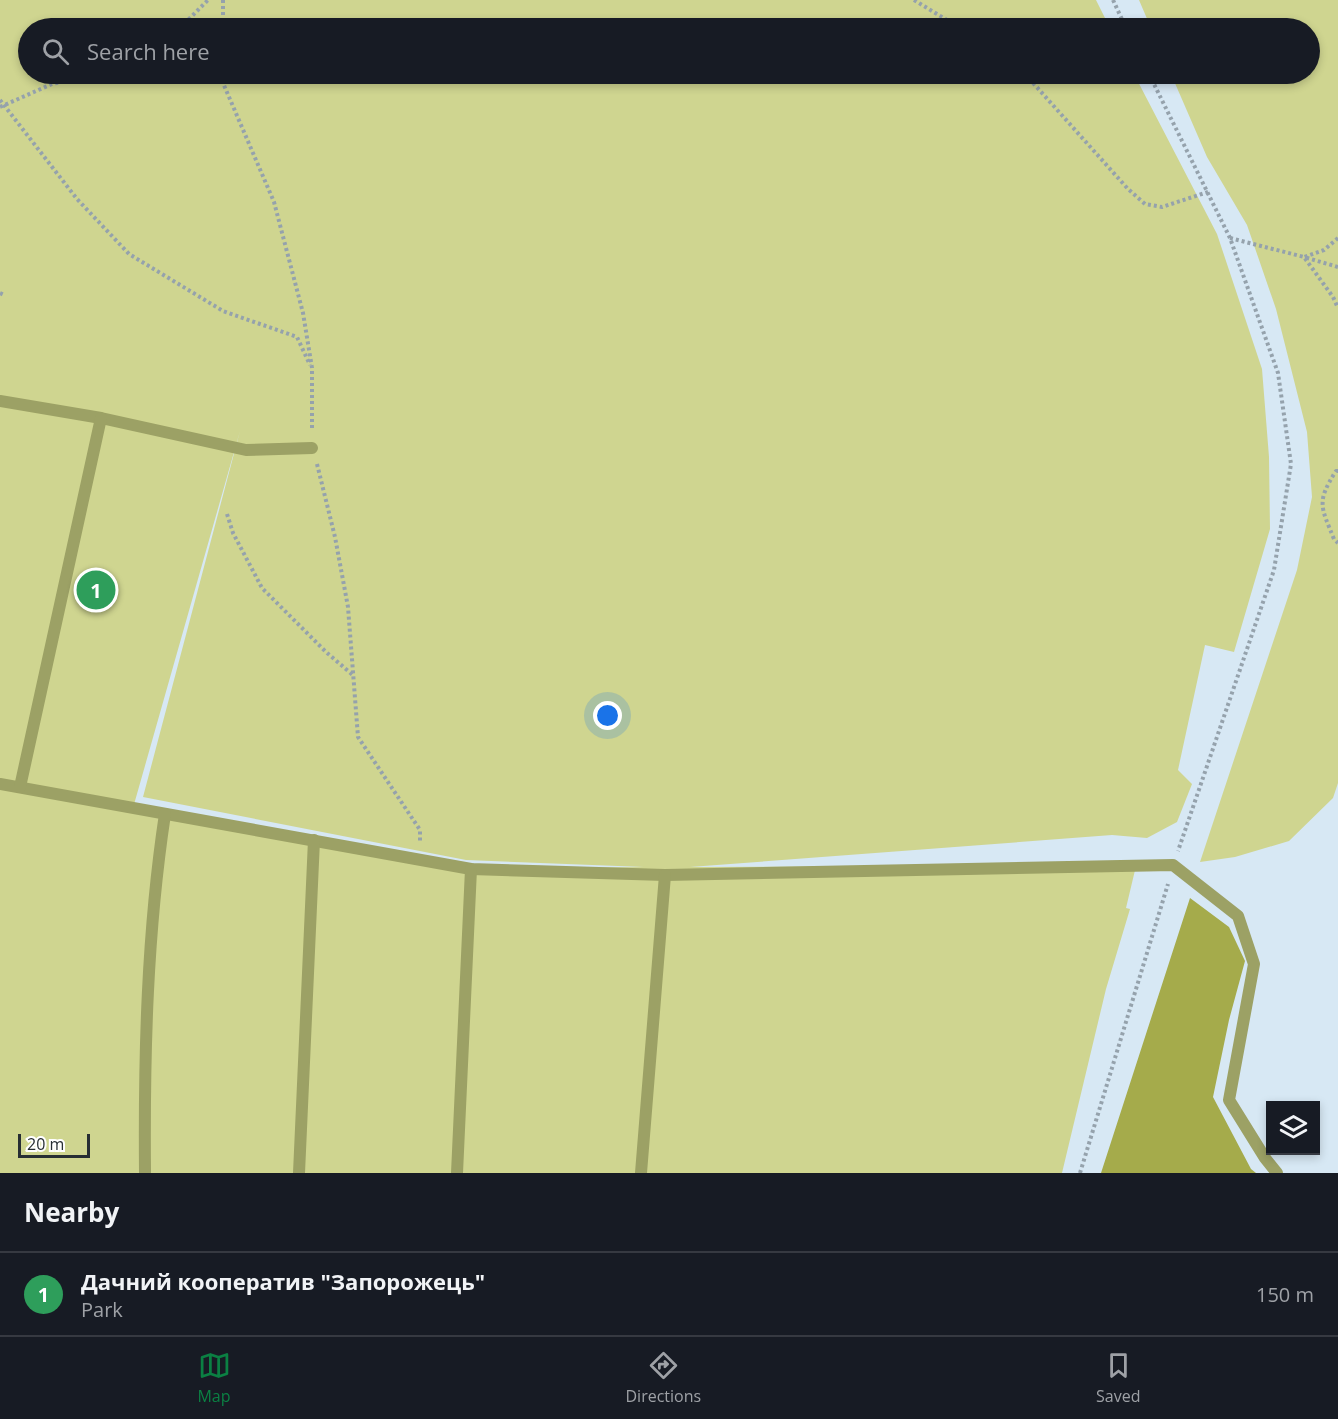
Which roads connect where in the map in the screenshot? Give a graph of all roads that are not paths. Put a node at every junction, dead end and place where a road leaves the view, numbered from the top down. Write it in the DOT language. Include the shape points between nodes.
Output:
graph roads {
  1 [pos="0,401"];
  2 [pos="102,418"];
  3 [pos="312,447"];
  4 [pos="0,784"];
  5 [pos="20,788"];
  6 [pos="165,814"];
  7 [pos="314,840"];
  8 [pos="471,868"];
  9 [pos="665,875"];
  10 [pos="145,1173"];
  11 [pos="299,1173"];
  12 [pos="457,1173"];
  13 [pos="641,1173"];
  14 [pos="1277,1173"];
  1 -- 2 [label="lane"];
  2 -- 3 [label="lane" via="246,450"];
  2 -- 5 [label="lane"];
  4 -- 5 [label="lane"];
  5 -- 6 [label="lane"];
  6 -- 7 [label="lane"];
  6 -- 10 [label="lane" via="155,878 144,1069"];
  7 -- 8 [label="lane"];
  7 -- 11 [label="lane"];
  8 -- 9 [label="lane"];
  8 -- 12 [label="lane"];
  9 -- 13 [label="lane"];
  9 -- 14 [label="lane" via="1173,865 1238,916 1254,964 1228,1100"];
}
